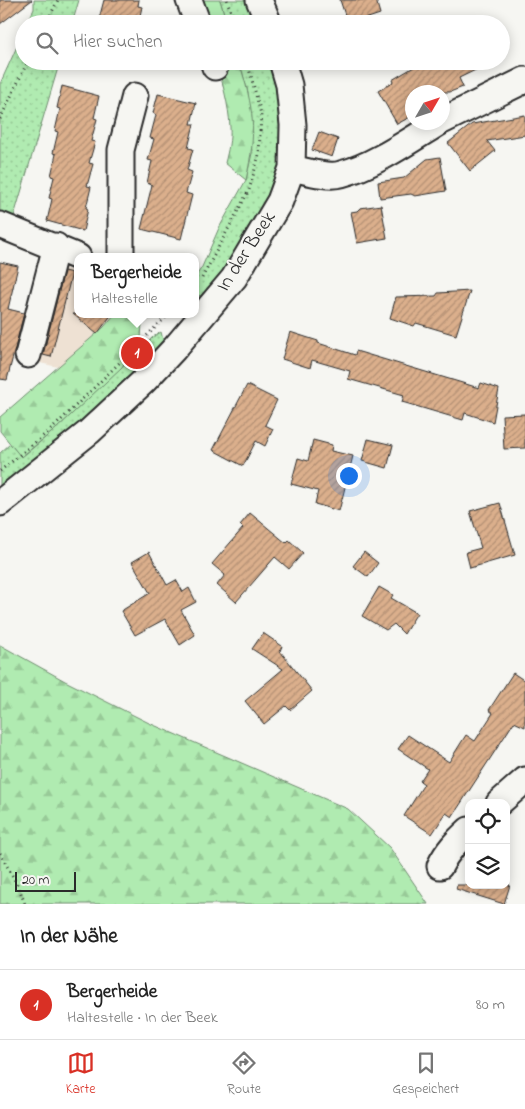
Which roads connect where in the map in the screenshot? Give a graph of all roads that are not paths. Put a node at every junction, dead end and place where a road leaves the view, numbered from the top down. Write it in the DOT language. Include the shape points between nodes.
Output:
graph roads {
  1 [pos="189,0"];
  2 [pos="259,0"];
  3 [pos="195,15"];
  4 [pos="265,15"];
  5 [pos="285,70"];
  6 [pos="525,80"];
  7 [pos="135,96"];
  8 [pos="450,118"];
  9 [pos="427,130"];
  10 [pos="292,168"];
  11 [pos="0,225"];
  12 [pos="56,246"];
  13 [pos="121,253"];
  14 [pos="74,255"];
  15 [pos="199,311"];
  16 [pos="193,318"];
  17 [pos="28,355"];
  18 [pos="0,503"];
  19 [pos="525,780"];
  20 [pos="504,799"];
  21 [pos="465,834"];
  22 [pos="440,866"];
  1 -- 3 [label="street"];
  2 -- 4 [label="street"];
  5 -- 10 [label="street, In der Beek" via="292,117"];
  6 -- 8 [label="street"];
  7 -- 13 [label="street" via="121,150"];
  9 -- 10 [label="street" via="365,166 340,175"];
  10 -- 15 [label="street, In der Beek" via="280,201 234,278"];
  11 -- 12 [label="street"];
  12 -- 14 [label="street"];
  12 -- 17 [label="street"];
  16 -- 18 [label="street, In der Beek" via="174,349 144,381 89,432"];
  19 -- 20 [label="street"];
  21 -- 22 [label="street" via="446,854"];
}
